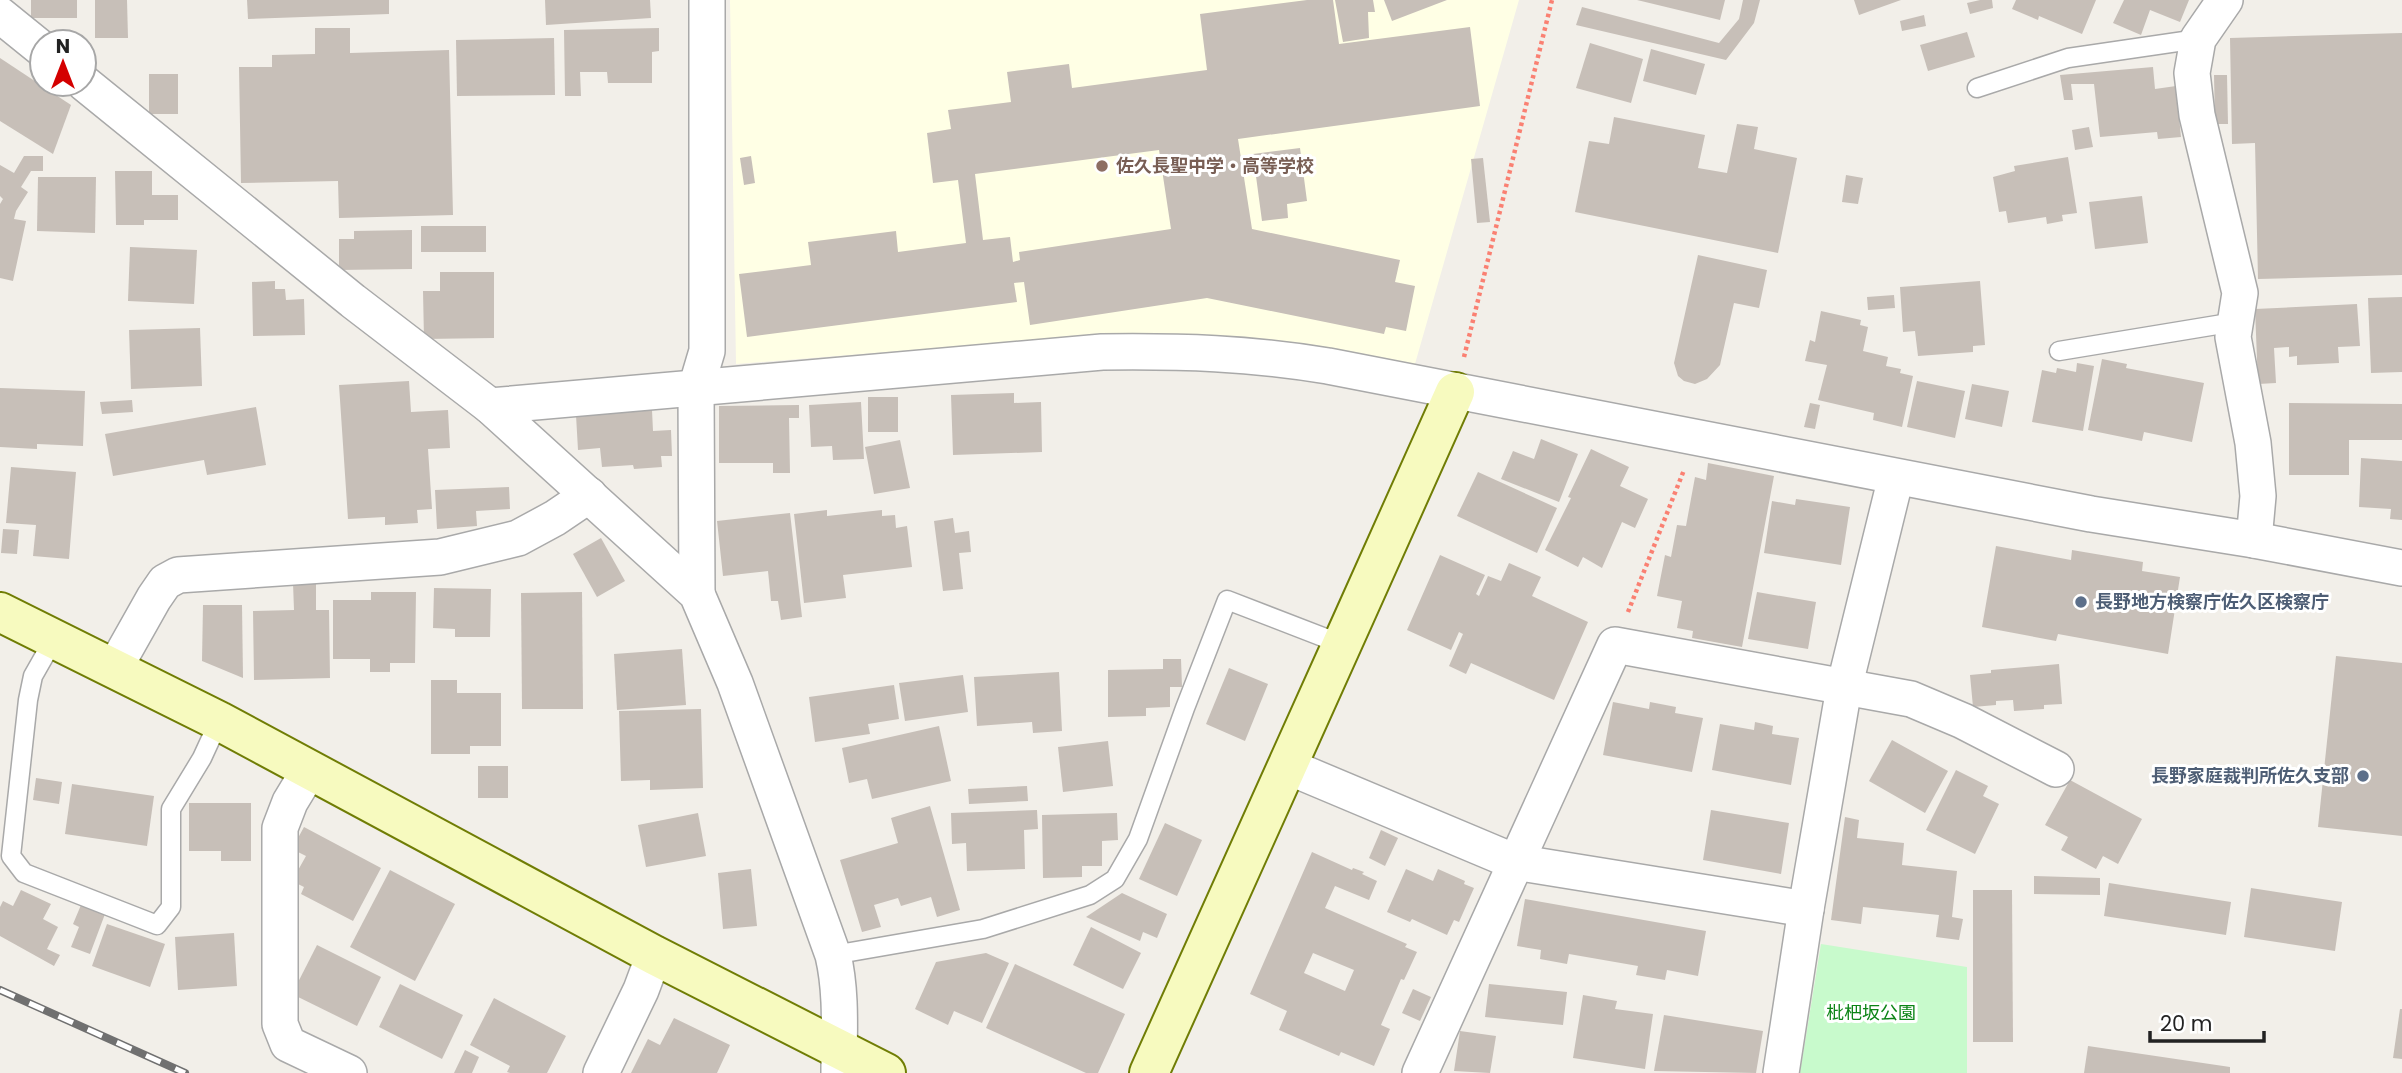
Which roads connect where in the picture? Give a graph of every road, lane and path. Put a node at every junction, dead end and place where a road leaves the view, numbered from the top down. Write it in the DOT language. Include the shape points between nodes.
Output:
graph roads {
  1 [pos="707,0"];
  2 [pos="1552,0"];
  3 [pos="2225,0"];
  4 [pos="0,15"];
  5 [pos="28,38"];
  6 [pos="2198,39"];
  7 [pos="1977,88"];
  8 [pos="98,94"];
  9 [pos="2235,322"];
  10 [pos="2059,351"];
  11 [pos="696,388"];
  12 [pos="1455,392"];
  13 [pos="490,406"];
  14 [pos="1696,439"];
  15 [pos="1896,477"];
  16 [pos="589,495"];
  17 [pos="2254,540"];
  18 [pos="2402,568"];
  19 [pos="697,594"];
  20 [pos="0,612"];
  21 [pos="54,639"];
  22 [pos="1341,644"];
  23 [pos="1615,645"];
  24 [pos="114,669"];
  25 [pos="1844,688"];
  26 [pos="219,721"];
  27 [pos="1289,767"];
  28 [pos="310,769"];
  29 [pos="2056,769"];
  30 [pos="1515,862"];
  31 [pos="1806,909"];
  32 [pos="833,954"];
  33 [pos="654,955"];
  34 [pos="839,1061"];
  35 [pos="349,1073"];
  36 [pos="601,1073"];
  37 [pos="886,1073"];
  38 [pos="1149,1073"];
  39 [pos="1420,1073"];
  40 [pos="1781,1073"];
  1 -- 11 [label="street" via="707,351"];
  2 -- 12 [label="path"];
  3 -- 6 [label="street"];
  4 -- 5 [label="street"];
  6 -- 7 [label="lane" via="2068,58"];
  6 -- 9 [label="street" via="2192,73 2197,115 2240,293"];
  8 -- 13 [label="street"];
  9 -- 10 [label="lane"];
  9 -- 17 [label="street" via="2233,337 2258,495"];
  11 -- 12 [label="street" via="1102,352 1185,351 1278,358"];
  11 -- 13 [label="street"];
  11 -- 19 [label="street"];
  12 -- 14 [label="street"];
  12 -- 22 [label="street"];
  13 -- 16 [label="street"];
  14 -- 15 [label="street"];
  14 -- 23 [label="path"];
  15 -- 17 [label="street"];
  15 -- 25 [label="street"];
  16 -- 19 [label="street"];
  16 -- 24 [label="street" via="518,538 440,557 178,575 165,582 154,598"];
  17 -- 18 [label="street"];
  19 -- 32 [label="street"];
  20 -- 21 [label="street"];
  21 -- 24 [label="street"];
  21 -- 26 [label="lane" via="33,676 28,700 11,856 24,873 157,925 171,907 172,809"];
  22 -- 27 [label="street"];
  22 -- 32 [label="lane" via="1227,600 1138,839 1115,880 1090,895 983,929"];
  23 -- 25 [label="street"];
  23 -- 30 [label="street"];
  24 -- 26 [label="street"];
  25 -- 29 [label="street" via="1911,699"];
  25 -- 31 [label="street"];
  26 -- 28 [label="street"];
  27 -- 30 [label="street"];
  27 -- 38 [label="street"];
  28 -- 33 [label="street"];
  28 -- 35 [label="street" via="280,828 280,1024 288,1044"];
  30 -- 31 [label="street"];
  30 -- 39 [label="street"];
  31 -- 40 [label="street"];
  32 -- 34 [label="street" via="839,994"];
  33 -- 34 [label="street"];
  33 -- 36 [label="street"];
  34 -- 37 [label="street"];
}
